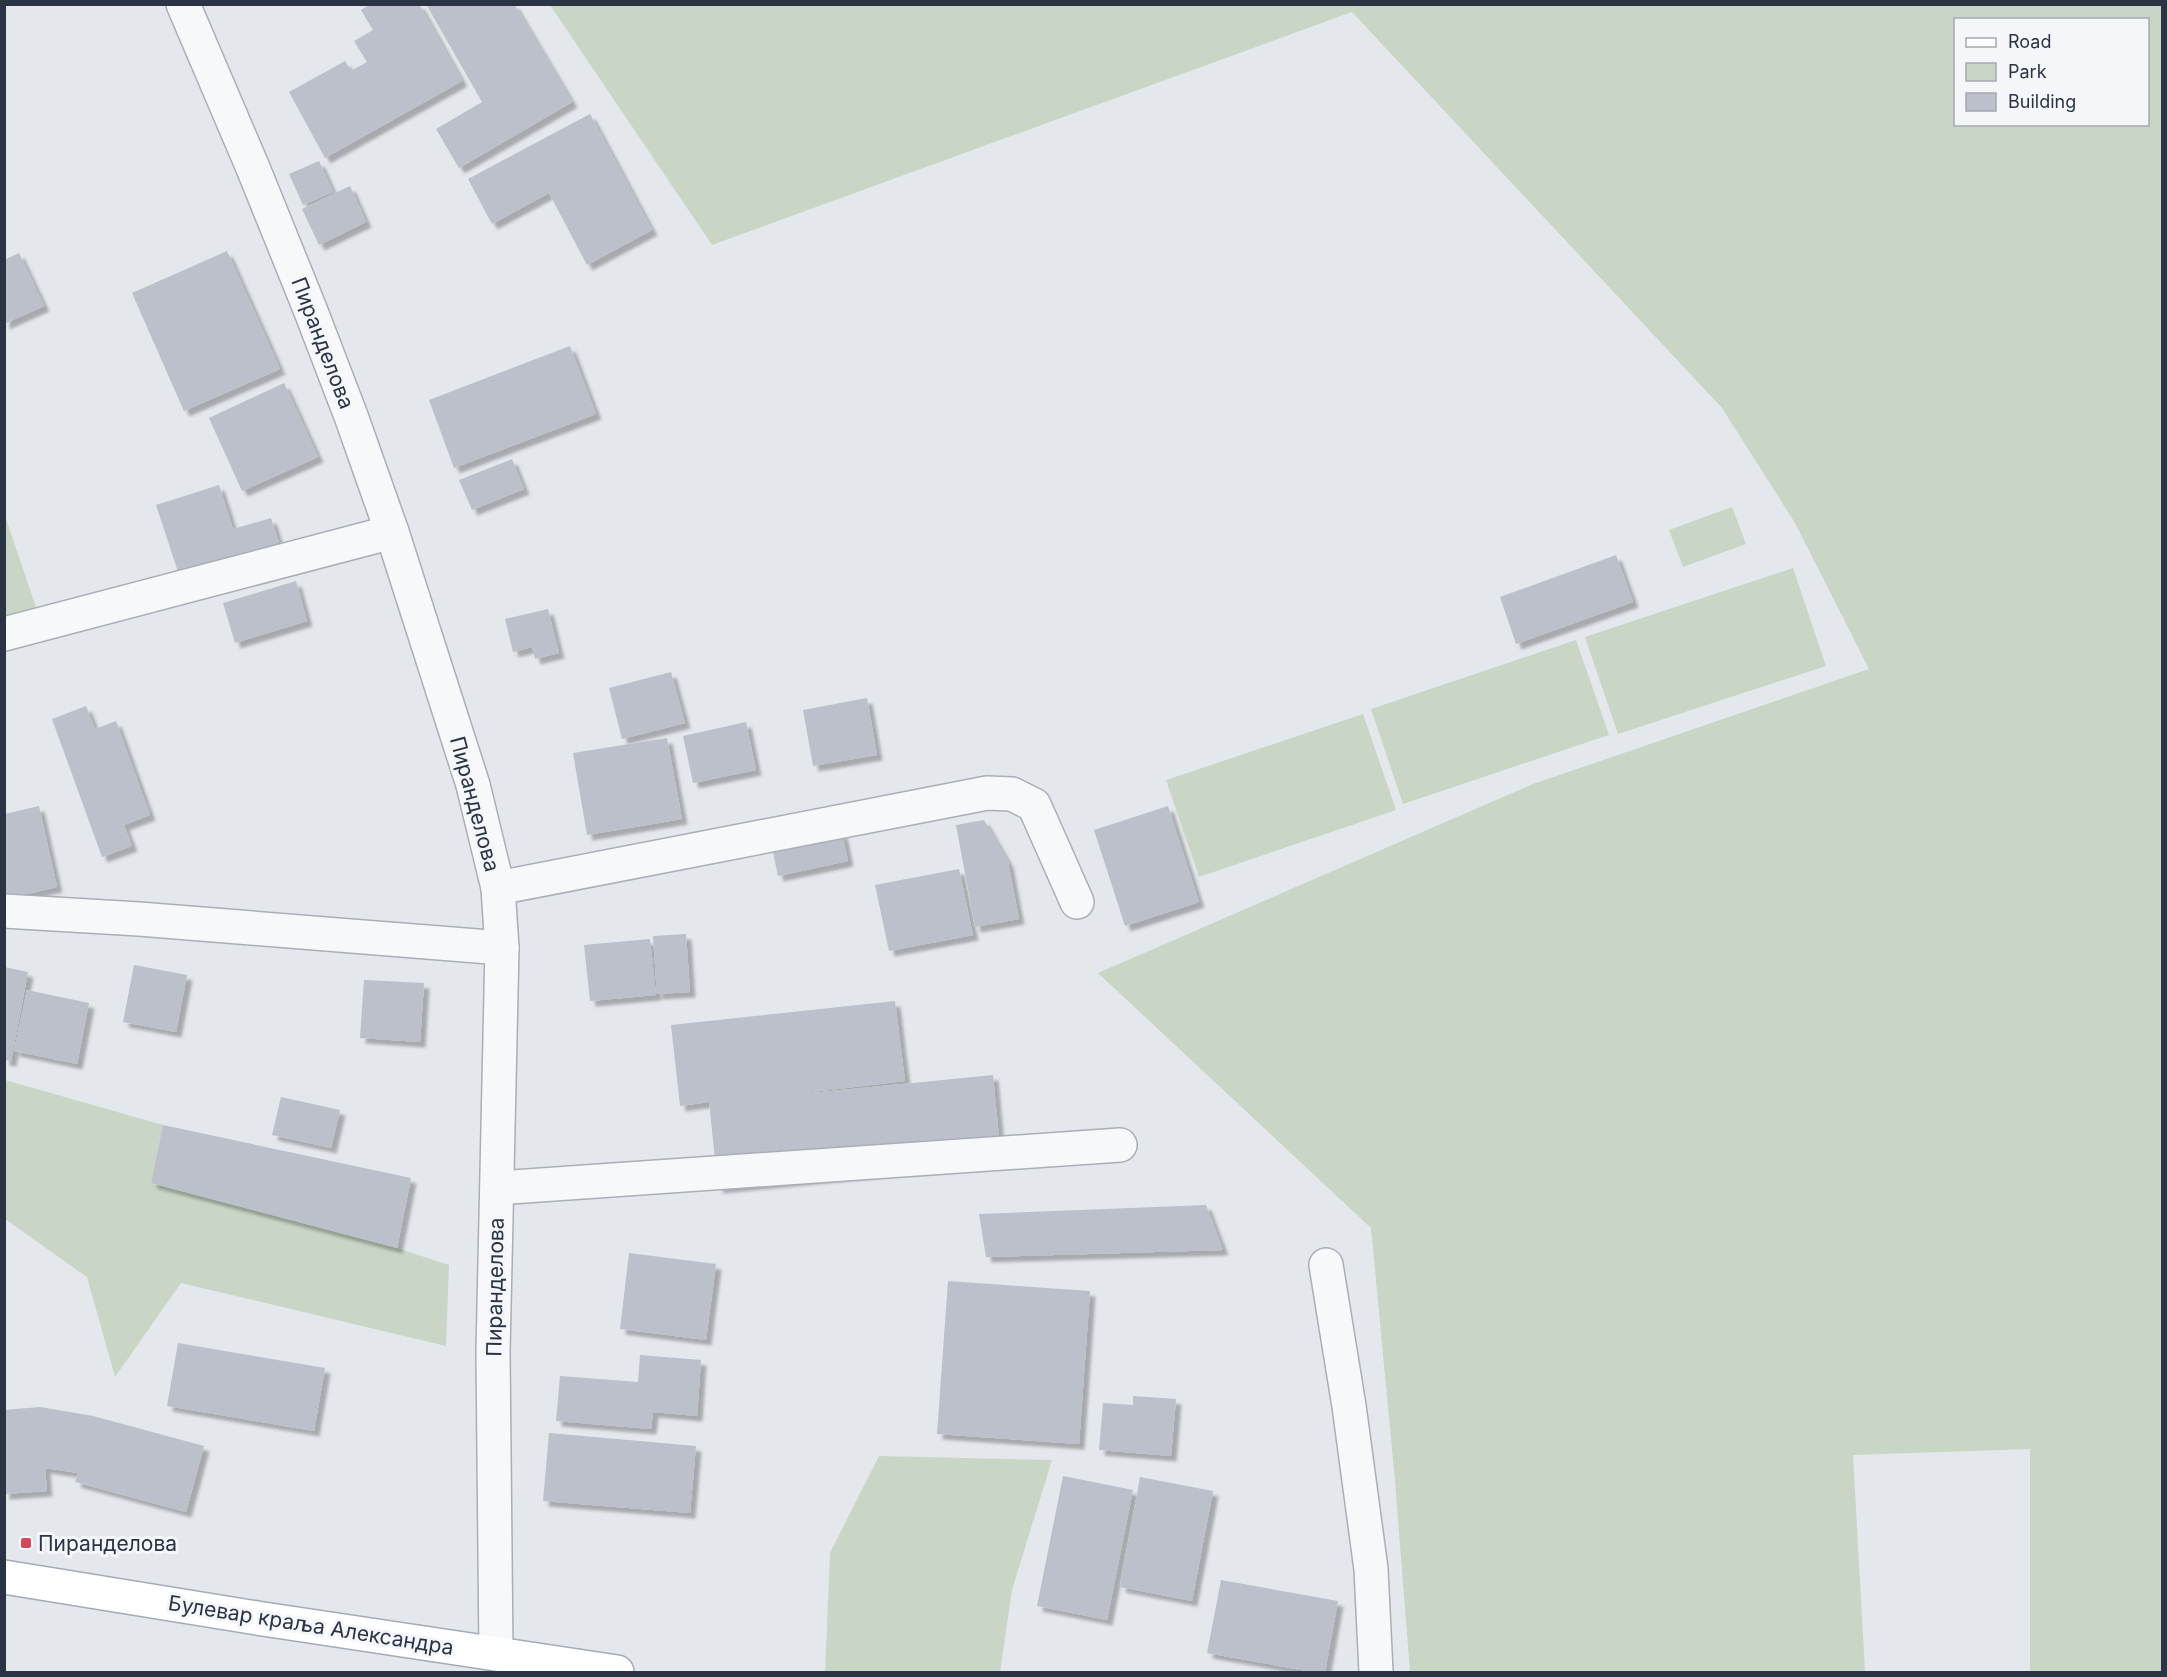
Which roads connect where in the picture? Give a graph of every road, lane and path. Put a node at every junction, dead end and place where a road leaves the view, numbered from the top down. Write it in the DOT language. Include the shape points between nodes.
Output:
graph roads {
  1 [pos="183,4"];
  2 [pos="392,532"];
  3 [pos="4,634"];
  4 [pos="498,888"];
  5 [pos="1077,902"];
  6 [pos="4,911"];
  7 [pos="502,948"];
  8 [pos="1120,1145"];
  9 [pos="497,1188"];
  10 [pos="1326,1265"];
  11 [pos="4,1577"];
  12 [pos="496,1654"];
  13 [pos="617,1672"];
  14 [pos="1376,1672"];
  1 -- 2 [label="street, Пиранделова" via="310,309"];
  2 -- 3 [label="street"];
  2 -- 4 [label="street, Пиранделова" via="472,785"];
  4 -- 5 [label="street" via="987,793 1012,794 1034,806"];
  4 -- 7 [label="street, Пиранделова"];
  6 -- 7 [label="street"];
  7 -- 9 [label="street, Пиранделова"];
  8 -- 9 [label="street"];
  9 -- 12 [label="street, Пиранделова" via="493,1352"];
  10 -- 14 [label="street" via="1371,1569"];
  11 -- 12 [label="main road, Булевар краља Александра"];
  12 -- 13 [label="main road, Булевар краља Александра"];
}
